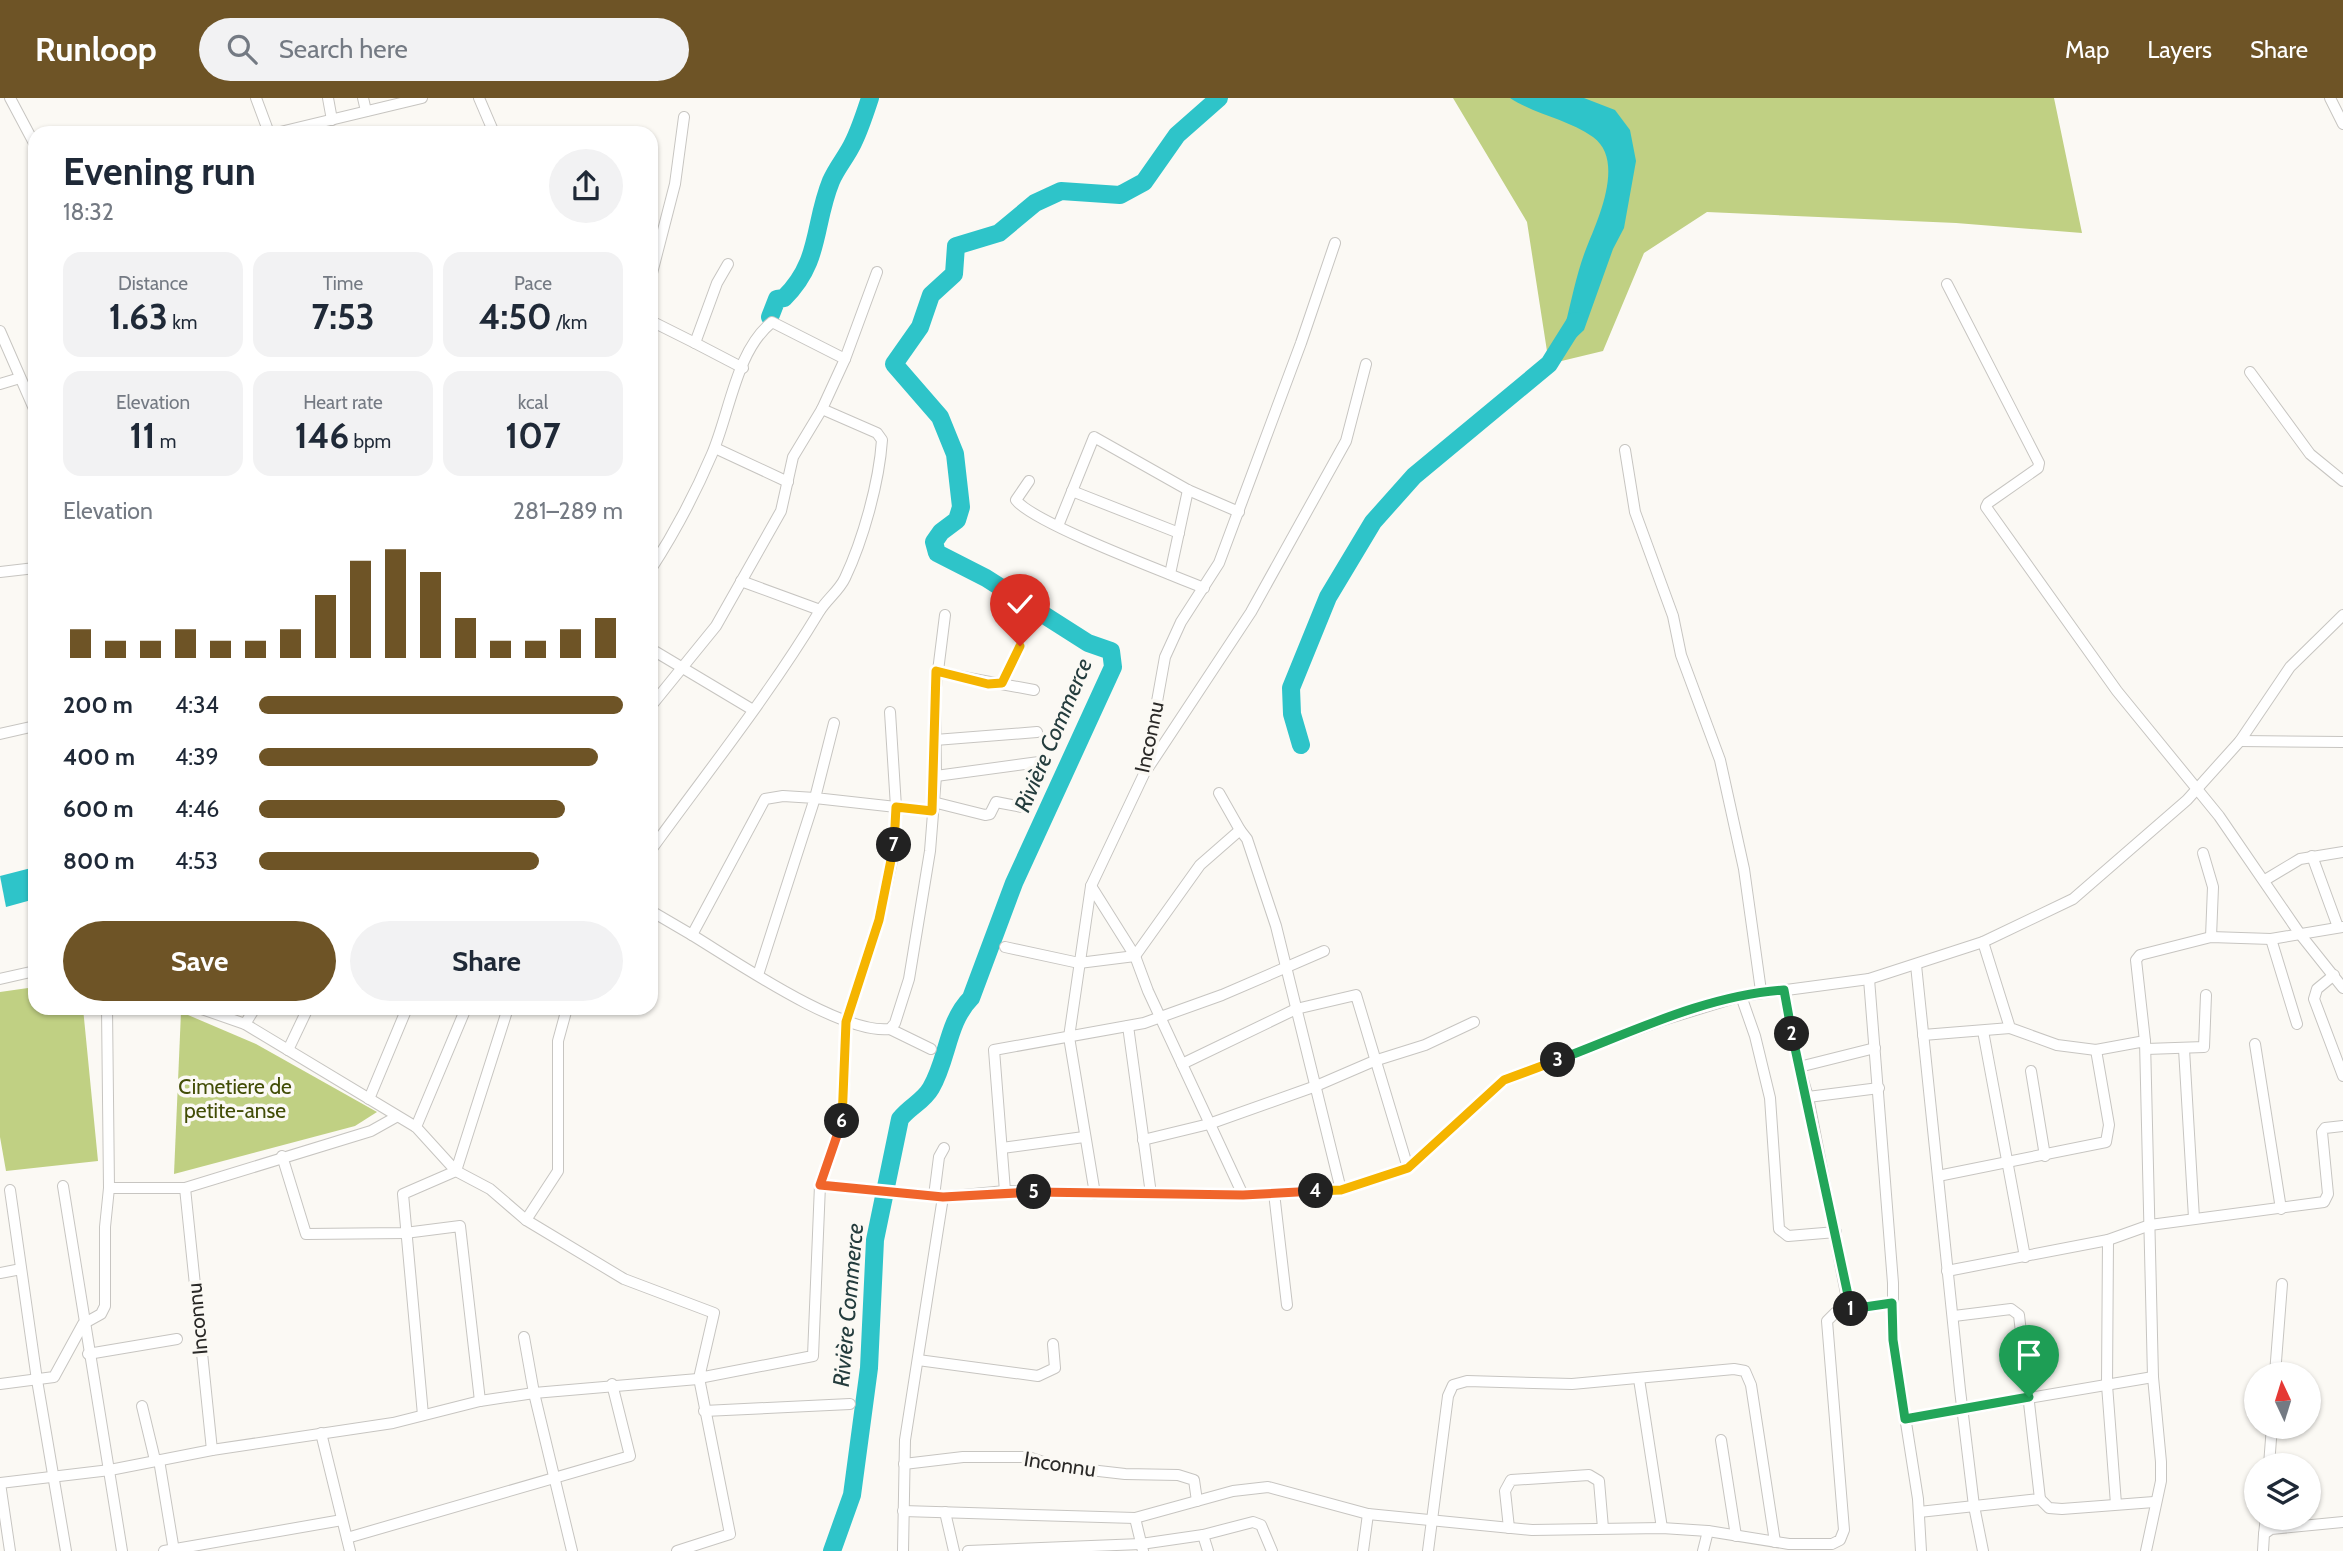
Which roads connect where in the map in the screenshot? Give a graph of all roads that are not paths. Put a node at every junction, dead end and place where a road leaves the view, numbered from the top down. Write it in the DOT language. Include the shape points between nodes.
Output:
graph roads {
  1 [pos="10,98"];
  2 [pos="256,98"];
  3 [pos="328,98"];
  4 [pos="363,98"];
  5 [pos="422,98"];
  6 [pos="480,98"];
  7 [pos="2330,98"];
  8 [pos="366,111"];
  9 [pos="684,117"];
  10 [pos="332,120"];
  11 [pos="2343,124"];
  12 [pos="266,126"];
  13 [pos="306,126"];
  14 [pos="491,126"];
  15 [pos="28,132"];
  16 [pos="1335,243"];
  17 [pos="658,250"];
  18 [pos="728,264"];
  19 [pos="877,272"];
  20 [pos="1947,284"];
  21 [pos="658,324"];
  22 [pos="0,331"];
  23 [pos="695,343"];
  24 [pos="845,359"];
  25 [pos="1366,364"];
  26 [pos="743,368"];
  27 [pos="2250,372"];
  28 [pos="20,377"];
  29 [pos="0,384"];
  30 [pos="28,395"];
  31 [pos="822,409"];
  32 [pos="715,448"];
  33 [pos="1625,450"];
  34 [pos="1029,481"];
  35 [pos="2343,481"];
  36 [pos="788,482"];
  37 [pos="1188,490"];
  38 [pos="1072,491"];
  39 [pos="1239,512"];
  40 [pos="1058,526"];
  41 [pos="1179,533"];
  42 [pos="658,558"];
  43 [pos="28,570"];
  44 [pos="0,572"];
  45 [pos="1170,574"];
  46 [pos="741,581"];
  47 [pos="1204,588"];
  48 [pos="820,610"];
  49 [pos="945,615"];
  50 [pos="2343,615"];
  51 [pos="1020,646"];
  52 [pos="658,653"];
  53 [pos="680,667"];
  54 [pos="936,671"];
  55 [pos="1002,683"];
  56 [pos="1034,690"];
  57 [pos="658,697"];
  58 [pos="753,710"];
  59 [pos="890,712"];
  60 [pos="834,723"];
  61 [pos="28,728"];
  62 [pos="1037,732"];
  63 [pos="0,734"];
  64 [pos="935,740"];
  65 [pos="2240,741"];
  66 [pos="2343,742"];
  67 [pos="1038,762"];
  68 [pos="1144,774"];
  69 [pos="936,776"];
  70 [pos="2198,789"];
  71 [pos="1219,793"];
  72 [pos="815,797"];
  73 [pos="896,807"];
  74 [pos="933,807"];
  75 [pos="1022,807"];
  76 [pos="1240,830"];
  77 [pos="658,840"];
  78 [pos="2343,852"];
  79 [pos="2203,853"];
  80 [pos="2312,856"];
  81 [pos="2265,880"];
  82 [pos="1091,886"];
  83 [pos="658,915"];
  84 [pos="2341,927"];
  85 [pos="2300,934"];
  86 [pos="692,935"];
  87 [pos="2211,937"];
  88 [pos="2271,939"];
  89 [pos="1983,942"];
  90 [pos="1005,947"];
  91 [pos="1324,951"];
  92 [pos="1135,956"];
  93 [pos="1079,963"];
  94 [pos="1916,965"];
  95 [pos="1285,968"];
  96 [pos="28,973"];
  97 [pos="758,975"];
  98 [pos="2334,975"];
  99 [pos="0,979"];
  100 [pos="1869,979"];
  101 [pos="2343,988"];
  102 [pos="1784,990"];
  103 [pos="1761,991"];
  104 [pos="2206,995"];
  105 [pos="1741,996"];
  106 [pos="1296,1009"];
  107 [pos="107,1015"];
  108 [pos="219,1015"];
  109 [pos="251,1015"];
  110 [pos="305,1015"];
  111 [pos="404,1015"];
  112 [pos="463,1015"];
  113 [pos="506,1015"];
  114 [pos="565,1015"];
  115 [pos="1161,1018"];
  116 [pos="847,1019"];
  117 [pos="1474,1022"];
  118 [pos="245,1024"];
  119 [pos="2297,1024"];
  120 [pos="1128,1026"];
  121 [pos="2010,1028"];
  122 [pos="890,1029"];
  123 [pos="1983,1031"];
  124 [pos="1923,1035"];
  125 [pos="1069,1037"];
  126 [pos="2255,1044"];
  127 [pos="2146,1045"];
  128 [pos="1875,1048"];
  129 [pos="931,1049"];
  130 [pos="2184,1049"];
  131 [pos="2096,1050"];
  132 [pos="288,1051"];
  133 [pos="1374,1061"];
  134 [pos="1182,1065"];
  135 [pos="1799,1067"];
  136 [pos="2031,1071"];
  137 [pos="2343,1076"];
  138 [pos="1316,1086"];
  139 [pos="1879,1088"];
  140 [pos="1808,1097"];
  141 [pos="369,1099"];
  142 [pos="396,1117"];
  143 [pos="1209,1124"];
  144 [pos="2343,1126"];
  145 [pos="416,1127"];
  146 [pos="1084,1138"];
  147 [pos="1143,1140"];
  148 [pos="944,1148"];
  149 [pos="1002,1148"];
  150 [pos="282,1156"];
  151 [pos="2045,1156"];
  152 [pos="2006,1164"];
  153 [pos="1408,1168"];
  154 [pos="456,1171"];
  155 [pos="1938,1176"];
  156 [pos="820,1185"];
  157 [pos="63,1186"];
  158 [pos="109,1188"];
  159 [pos="185,1188"];
  160 [pos="10,1190"];
  161 [pos="1341,1190"];
  162 [pos="1005,1191"];
  163 [pos="1274,1193"];
  164 [pos="1095,1194"];
  165 [pos="1151,1194"];
  166 [pos="1243,1195"];
  167 [pos="939,1196"];
  168 [pos="2281,1209"];
  169 [pos="2194,1218"];
  170 [pos="526,1220"];
  171 [pos="2150,1225"];
  172 [pos="1836,1232"];
  173 [pos="405,1233"];
  174 [pos="2108,1240"];
  175 [pos="2025,1256"];
  176 [pos="21,1269"];
  177 [pos="1947,1270"];
  178 [pos="0,1273"];
  179 [pos="2281,1283"];
  180 [pos="1892,1303"];
  181 [pos="1287,1305"];
  182 [pos="1849,1309"];
  183 [pos="1954,1317"];
  184 [pos="83,1324"];
  185 [pos="524,1337"];
  186 [pos="177,1339"];
  187 [pos="1053,1344"];
  188 [pos="88,1354"];
  189 [pos="918,1360"];
  190 [pos="2276,1362"];
  191 [pos="2153,1377"];
  192 [pos="698,1379"];
  193 [pos="1639,1379"];
  194 [pos="37,1380"];
  195 [pos="0,1384"];
  196 [pos="612,1384"];
  197 [pos="2107,1385"];
  198 [pos="534,1393"];
  199 [pos="2029,1397"];
  200 [pos="480,1401"];
  201 [pos="850,1404"];
  202 [pos="142,1406"];
  203 [pos="704,1411"];
  204 [pos="1963,1411"];
  205 [pos="423,1415"];
  206 [pos="1905,1419"];
  207 [pos="321,1433"];
  208 [pos="1721,1440"];
  209 [pos="212,1450"];
  210 [pos="157,1460"];
  211 [pos="904,1464"];
  212 [pos="110,1470"];
  213 [pos="55,1477"];
  214 [pos="553,1477"];
  215 [pos="0,1483"];
  216 [pos="2040,1499"];
  217 [pos="1197,1501"];
  218 [pos="2154,1502"];
  219 [pos="2116,1504"];
  220 [pos="1974,1506"];
  221 [pos="903,1511"];
  222 [pos="945,1512"];
  223 [pos="1919,1512"];
  224 [pos="1368,1514"];
  225 [pos="1135,1518"];
  226 [pos="342,1520"];
  227 [pos="1432,1520"];
  228 [pos="2343,1522"];
  229 [pos="1509,1528"];
  230 [pos="1603,1528"];
  231 [pos="1662,1528"];
  232 [pos="2264,1530"];
  233 [pos="1708,1531"];
  234 [pos="2264,1534"];
  235 [pos="1203,1535"];
  236 [pos="1736,1536"];
  237 [pos="347,1538"];
  238 [pos="1775,1542"];
  239 [pos="1142,1548"];
  240 [pos="10,1551"];
  241 [pos="66,1551"];
  242 [pos="122,1551"];
  243 [pos="171,1551"];
  244 [pos="350,1551"];
  245 [pos="572,1551"];
  246 [pos="677,1551"];
  247 [pos="902,1551"];
  248 [pos="954,1551"];
  249 [pos="968,1551"];
  250 [pos="1208,1551"];
  251 [pos="1272,1551"];
  252 [pos="1363,1551"];
  253 [pos="1428,1551"];
  254 [pos="1703,1551"];
  255 [pos="1921,1551"];
  256 [pos="1983,1551"];
  257 [pos="2146,1551"];
  258 [pos="2263,1551"];
  1 -- 15 [label="street"];
  2 -- 12 [label="street"];
  3 -- 10 [label="street"];
  4 -- 8 [label="street"];
  5 -- 8 [label="street"];
  6 -- 14 [label="street"];
  7 -- 11 [label="street"];
  8 -- 10 [label="street"];
  9 -- 17 [label="street" via="675,184"];
  10 -- 13 [label="street"];
  16 -- 39 [label="street, Inconnu"];
  18 -- 23 [label="street"];
  19 -- 24 [label="street"];
  20 -- 70 [label="street" via="2039,463 1986,507 2124,701"];
  21 -- 23 [label="street"];
  22 -- 28 [label="street"];
  23 -- 26 [label="street"];
  24 -- 26 [label="street" via="772,322 759,333"];
  24 -- 31 [label="street"];
  25 -- 68 [label="street" via="1340,453 1251,611"];
  26 -- 32 [label="street"];
  27 -- 35 [label="street" via="2310,454"];
  28 -- 29 [label="street"];
  28 -- 30 [label="street"];
  31 -- 36 [label="street" via="793,457"];
  31 -- 48 [label="street" via="877,433 882,440 854,557 844,582"];
  32 -- 36 [label="street"];
  32 -- 42 [label="street" via="680,524"];
  33 -- 103 [label="street" via="1635,512 1726,783"];
  34 -- 40 [label="street" via="1016,500"];
  36 -- 46 [label="street" via="781,511"];
  37 -- 38 [label="street" via="1094,438"];
  37 -- 39 [label="street"];
  37 -- 41 [label="street"];
  38 -- 40 [label="street"];
  38 -- 41 [label="street"];
  39 -- 47 [label="street, Inconnu"];
  40 -- 45 [label="street"];
  41 -- 45 [label="street"];
  43 -- 44 [label="street"];
  45 -- 47 [label="street"];
  46 -- 48 [label="street"];
  46 -- 53 [label="street" via="716,626"];
  47 -- 68 [label="street, Inconnu" via="1165,657"];
  48 -- 58 [label="street"];
  49 -- 54 [label="street"];
  50 -- 65 [label="street" via="2290,667"];
  51 -- 55 [label="street"];
  52 -- 53 [label="street"];
  53 -- 57 [label="street"];
  53 -- 58 [label="street"];
  54 -- 55 [label="street"];
  54 -- 64 [label="street"];
  55 -- 56 [label="street"];
  58 -- 77 [label="street"];
  59 -- 73 [label="street"];
  60 -- 72 [label="street"];
  61 -- 63 [label="street"];
  62 -- 64 [label="street"];
  64 -- 69 [label="street"];
  65 -- 66 [label="street"];
  65 -- 70 [label="street"];
  67 -- 69 [label="street"];
  68 -- 82 [label="street, Inconnu"];
  69 -- 74 [label="street"];
  70 -- 81 [label="street"];
  70 -- 89 [label="street" via="2073,899"];
  71 -- 76 [label="street"];
  72 -- 73 [label="street"];
  72 -- 86 [label="street" via="765,799"];
  72 -- 97 [label="street"];
  73 -- 74 [label="street"];
  73 -- 116 [label="street" via="893,856 879,920"];
  74 -- 75 [label="street" via="985,815 996,802"];
  74 -- 122 [label="street" via="909,979"];
  76 -- 92 [label="street" via="1200,865"];
  76 -- 95 [label="street" via="1264,889"];
  78 -- 80 [label="street"];
  79 -- 87 [label="street" via="2213,887"];
  80 -- 81 [label="street"];
  80 -- 84 [label="street"];
  81 -- 85 [label="street"];
  82 -- 92 [label="street"];
  82 -- 93 [label="street, Inconnu"];
  83 -- 86 [label="street"];
  84 -- 85 [label="street"];
  85 -- 88 [label="street"];
  85 -- 98 [label="street"];
  86 -- 97 [label="street"];
  87 -- 88 [label="street"];
  87 -- 127 [label="street" via="2140,955 2136,960"];
  88 -- 119 [label="street"];
  89 -- 94 [label="street"];
  89 -- 121 [label="street"];
  90 -- 93 [label="street"];
  91 -- 95 [label="street"];
  92 -- 93 [label="street"];
  92 -- 115 [label="street"];
  93 -- 125 [label="street, Inconnu"];
  94 -- 100 [label="street"];
  94 -- 124 [label="street"];
  95 -- 106 [label="street"];
  95 -- 115 [label="street"];
  96 -- 99 [label="street"];
  97 -- 116 [label="street"];
  98 -- 101 [label="street"];
  98 -- 137 [label="street" via="2317,989 2314,999"];
  100 -- 102 [label="street"];
  100 -- 128 [label="street"];
  102 -- 103 [label="street"];
  102 -- 135 [label="street"];
  103 -- 105 [label="street"];
  104 -- 130 [label="street" via="2206,1045"];
  105 -- 153 [label="street" via="1504,1080"];
  105 -- 172 [label="street" via="1770,1098 1779,1229 1787,1236"];
  106 -- 133 [label="street" via="1356,995"];
  106 -- 134 [label="street"];
  106 -- 138 [label="street"];
  107 -- 158 [label="street"];
  108 -- 118 [label="street"];
  109 -- 118 [label="street"];
  110 -- 132 [label="street"];
  111 -- 141 [label="street"];
  112 -- 145 [label="street"];
  113 -- 154 [label="street"];
  114 -- 170 [label="street" via="558,1041 558,1171"];
  115 -- 120 [label="street"];
  115 -- 134 [label="street"];
  116 -- 122 [label="street"];
  116 -- 156 [label="street" via="843,1116"];
  117 -- 133 [label="street" via="1425,1045"];
  118 -- 132 [label="street"];
  120 -- 125 [label="street"];
  120 -- 147 [label="street"];
  121 -- 123 [label="street"];
  121 -- 131 [label="street" via="2057,1045"];
  122 -- 129 [label="street"];
  123 -- 124 [label="street"];
  123 -- 152 [label="street"];
  124 -- 155 [label="street"];
  125 -- 146 [label="street, Inconnu"];
  125 -- 149 [label="street" via="995,1050"];
  126 -- 168 [label="street"];
  127 -- 130 [label="street"];
  127 -- 131 [label="street"];
  127 -- 171 [label="street"];
  128 -- 135 [label="street"];
  128 -- 139 [label="street"];
  130 -- 169 [label="street"];
  131 -- 151 [label="street" via="2108,1138 2100,1145"];
  132 -- 141 [label="street"];
  133 -- 138 [label="street"];
  133 -- 153 [label="street"];
  134 -- 143 [label="street"];
  135 -- 140 [label="street"];
  136 -- 151 [label="street"];
  138 -- 143 [label="street"];
  138 -- 161 [label="street"];
  139 -- 140 [label="street"];
  139 -- 180 [label="street"];
  140 -- 172 [label="street"];
  141 -- 142 [label="street"];
  142 -- 145 [label="street"];
  142 -- 150 [label="street" via="371,1131"];
  143 -- 147 [label="street"];
  143 -- 166 [label="street"];
  144 -- 168 [label="street" via="2322,1132 2327,1200"];
  145 -- 154 [label="street"];
  146 -- 149 [label="street"];
  146 -- 164 [label="street, Inconnu"];
  147 -- 165 [label="street"];
  148 -- 167 [label="street" via="939,1157"];
  149 -- 162 [label="street"];
  150 -- 159 [label="street"];
  150 -- 173 [label="street" via="306,1234"];
  151 -- 152 [label="street"];
  152 -- 155 [label="street"];
  152 -- 175 [label="street"];
  153 -- 161 [label="street"];
  154 -- 170 [label="street" via="490,1189"];
  154 -- 173 [label="street" via="403,1194"];
  155 -- 177 [label="street"];
  156 -- 167 [label="street"];
  156 -- 192 [label="street" via="813,1356"];
  157 -- 184 [label="street"];
  158 -- 159 [label="street"];
  158 -- 184 [label="street" via="105,1306 101,1314"];
  159 -- 209 [label="street, Inconnu"];
  160 -- 176 [label="street"];
  161 -- 163 [label="street"];
  162 -- 164 [label="street"];
  162 -- 167 [label="street"];
  163 -- 166 [label="street"];
  163 -- 181 [label="street"];
  164 -- 165 [label="street"];
  165 -- 166 [label="street"];
  167 -- 189 [label="street"];
  168 -- 169 [label="street"];
  169 -- 171 [label="street"];
  170 -- 192 [label="street" via="624,1279 714,1313"];
  171 -- 174 [label="street"];
  171 -- 191 [label="street"];
  172 -- 182 [label="street"];
  173 -- 200 [label="street" via="460,1226"];
  173 -- 205 [label="street"];
  174 -- 175 [label="street"];
  174 -- 197 [label="street"];
  175 -- 177 [label="street"];
  176 -- 178 [label="street"];
  176 -- 194 [label="street"];
  177 -- 183 [label="street"];
  179 -- 190 [label="street"];
  180 -- 182 [label="street"];
  180 -- 206 [label="street"];
  182 -- 238 [label="street" via="1835,1312 1827,1321 1843,1536 1832,1544"];
  183 -- 199 [label="street" via="2015,1310"];
  183 -- 204 [label="street"];
  184 -- 188 [label="street"];
  184 -- 194 [label="street" via="54,1377"];
  185 -- 198 [label="street"];
  186 -- 188 [label="street, Inconnu"];
  187 -- 189 [label="street" via="1055,1368 1038,1376"];
  188 -- 212 [label="street"];
  189 -- 211 [label="street"];
  191 -- 197 [label="street"];
  191 -- 218 [label="street" via="2161,1462"];
  192 -- 196 [label="street"];
  192 -- 203 [label="street"];
  193 -- 227 [label="street" via="1572,1384 1467,1381 1452,1385"];
  193 -- 231 [label="street"];
  193 -- 238 [label="street" via="1745,1371"];
  194 -- 195 [label="street"];
  194 -- 213 [label="street"];
  196 -- 198 [label="street"];
  196 -- 214 [label="street" via="630,1456"];
  197 -- 199 [label="street"];
  197 -- 219 [label="street"];
  198 -- 200 [label="street"];
  198 -- 214 [label="street"];
  199 -- 204 [label="street"];
  199 -- 216 [label="street"];
  200 -- 205 [label="street"];
  201 -- 203 [label="street"];
  202 -- 210 [label="street"];
  203 -- 246 [label="street" via="730,1534"];
  204 -- 206 [label="street"];
  204 -- 220 [label="street"];
  205 -- 207 [label="street"];
  206 -- 223 [label="street"];
  207 -- 209 [label="street"];
  207 -- 226 [label="street"];
  208 -- 236 [label="street"];
  209 -- 210 [label="street"];
  210 -- 212 [label="street"];
  210 -- 243 [label="street"];
  211 -- 217 [label="street, Inconnu" via="963,1457 1028,1457 1055,1466 1178,1475 1194,1480"];
  211 -- 221 [label="street"];
  212 -- 213 [label="street"];
  212 -- 242 [label="street"];
  213 -- 215 [label="street"];
  213 -- 241 [label="street"];
  214 -- 237 [label="street"];
  214 -- 245 [label="street"];
  215 -- 240 [label="street"];
  216 -- 219 [label="street" via="2049,1508"];
  216 -- 220 [label="street"];
  217 -- 224 [label="street" via="1268,1487"];
  217 -- 225 [label="street"];
  218 -- 219 [label="street"];
  218 -- 257 [label="street"];
  220 -- 223 [label="street"];
  220 -- 256 [label="street"];
  221 -- 222 [label="street"];
  221 -- 247 [label="street"];
  222 -- 225 [label="street"];
  222 -- 248 [label="street"];
  223 -- 255 [label="street"];
  224 -- 227 [label="street"];
  224 -- 252 [label="street"];
  225 -- 239 [label="street"];
  226 -- 237 [label="street"];
  226 -- 243 [label="street"];
  227 -- 229 [label="street"];
  227 -- 253 [label="street"];
  228 -- 234 [label="street" via="2291,1525"];
  229 -- 230 [label="street"];
  229 -- 230 [label="street" via="1504,1491 1511,1480 1589,1475 1599,1481"];
  230 -- 231 [label="street"];
  231 -- 233 [label="street"];
  232 -- 234 [label="street"];
  233 -- 236 [label="street"];
  233 -- 254 [label="street"];
  234 -- 258 [label="street"];
  235 -- 239 [label="street"];
  235 -- 250 [label="street"];
  235 -- 251 [label="street" via="1258,1523"];
  236 -- 238 [label="street"];
  237 -- 244 [label="street"];
  239 -- 249 [label="street"];
}
